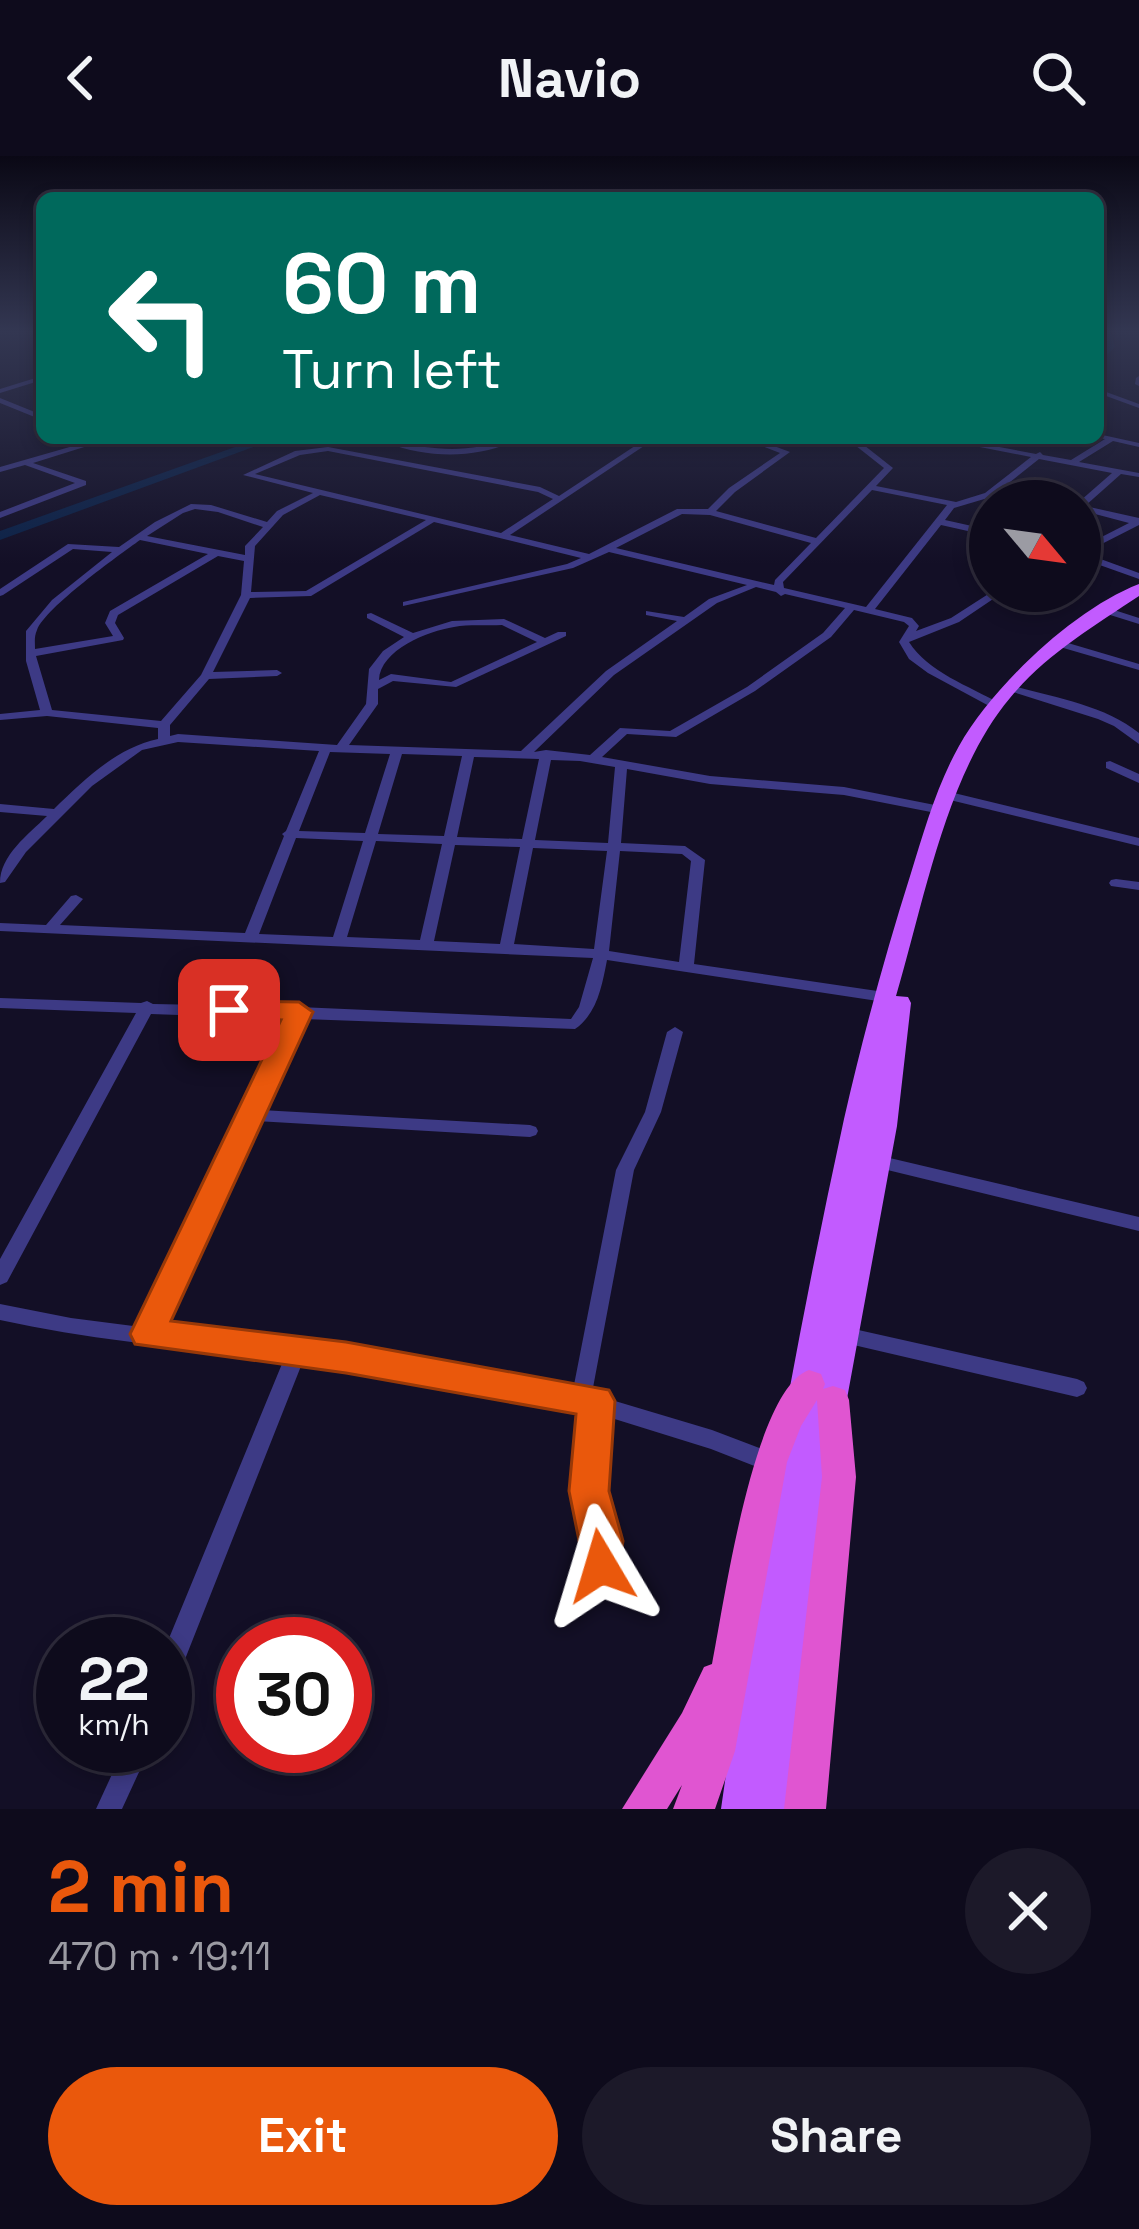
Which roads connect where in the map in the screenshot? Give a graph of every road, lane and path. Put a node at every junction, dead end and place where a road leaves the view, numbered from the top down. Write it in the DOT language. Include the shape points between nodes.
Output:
graph roads {
  1 [pos="1104,437"];
  2 [pos="1111,439"];
  3 [pos="1104,443"];
  4 [pos="89,444"];
  5 [pos="398,444"];
  6 [pos="503,444"];
  7 [pos="513,444"];
  8 [pos="643,444"];
  9 [pos="775,444"];
  10 [pos="859,444"];
  11 [pos="978,444"];
  12 [pos="1017,444"];
  13 [pos="1103,444"];
  14 [pos="1139,445"];
  15 [pos="1011,449"];
  16 [pos="517,453"];
  17 [pos="1040,454"];
  18 [pos="1074,461"];
  19 [pos="26,463"];
  20 [pos="0,470"];
  21 [pos="1118,472"];
  22 [pos="1139,476"];
  23 [pos="868,487"];
  24 [pos="1101,487"];
  25 [pos="316,495"];
  26 [pos="559,499"];
  27 [pos="952,506"];
  28 [pos="710,512"];
  29 [pos="1101,512"];
  30 [pos="0,515"];
  31 [pos="940,521"];
  32 [pos="430,522"];
  33 [pos="1138,522"];
  34 [pos="267,525"];
  35 [pos="969,528"];
  36 [pos="143,535"];
  37 [pos="503,536"];
  38 [pos="816,541"];
  39 [pos="1101,542"];
  40 [pos="608,549"];
  41 [pos="120,550"];
  42 [pos="215,554"];
  43 [pos="592,558"];
  44 [pos="250,559"];
  45 [pos="1101,561"];
  46 [pos="1139,575"];
  47 [pos="753,586"];
  48 [pos="780,587"];
  49 [pos="1139,592"];
  50 [pos="0,593"];
  51 [pos="246,596"];
  52 [pos="407,604"];
  53 [pos="851,607"];
  54 [pos="869,610"];
  55 [pos="969,611"];
  56 [pos="650,613"];
  57 [pos="371,616"];
  58 [pos="1125,617"];
  59 [pos="686,620"];
  60 [pos="562,634"];
  61 [pos="412,637"];
  62 [pos="905,639"];
  63 [pos="544,640"];
  64 [pos="1064,645"];
  65 [pos="33,653"];
  66 [pos="1139,668"];
  67 [pos="278,673"];
  68 [pos="206,676"];
  69 [pos="374,687"];
  70 [pos="1006,697"];
  71 [pos="47,713"];
  72 [pos="0,718"];
  73 [pos="164,732"];
  74 [pos="1139,740"];
  75 [pos="334,748"];
  76 [pos="397,749"];
  77 [pos="470,753"];
  78 [pos="526,753"];
  79 [pos="545,754"];
  80 [pos="593,759"];
  81 [pos="621,763"];
  82 [pos="1110,765"];
  83 [pos="1139,779"];
  84 [pos="948,803"];
  85 [pos="0,808"];
  86 [pos="55,813"];
  87 [pos="289,834"];
  88 [pos="370,837"];
  89 [pos="448,841"];
  90 [pos="1139,842"];
  91 [pos="526,844"];
  92 [pos="613,849"];
  93 [pos="0,879"];
  94 [pos="1116,883"];
  95 [pos="1139,886"];
  96 [pos="76,899"];
  97 [pos="0,927"];
  98 [pos="51,927"];
  99 [pos="250,938"];
  100 [pos="339,941"];
  101 [pos="426,945"];
  102 [pos="506,948"];
  103 [pos="601,954"];
  104 [pos="686,966"];
  105 [pos="892,998"];
  106 [pos="0,1003"];
  107 [pos="147,1006"];
  108 [pos="299,1012"];
  109 [pos="674,1032"];
  110 [pos="251,1115"];
  111 [pos="530,1131"];
  112 [pos="877,1161"];
  113 [pos="1139,1224"];
  114 [pos="0,1277"];
  115 [pos="0,1312"];
  116 [pos="148,1334"];
  117 [pos="845,1335"];
  118 [pos="297,1351"];
  119 [pos="1078,1388"];
  120 [pos="821,1392"];
  121 [pos="588,1400"];
  122 [pos="770,1462"];
  123 [pos="599,1590"];
  124 [pos="190,1617"];
  125 [pos="732,1652"];
  126 [pos="126,1773"];
  127 [pos="767,1803"];
  128 [pos="109,1809"];
  129 [pos="644,1809"];
  130 [pos="694,1809"];
  1 -- 2 [label="street"];
  2 -- 3 [label="street"];
  2 -- 14 [label="street"];
  4 -- 19 [label="street"];
  5 -- 6 [label="street" via="459,455"];
  7 -- 16 [label="street"];
  8 -- 26 [label="street"];
  9 -- 28 [label="street" via="786,452"];
  10 -- 23 [label="street" via="889,468"];
  11 -- 15 [label="street"];
  12 -- 15 [label="street"];
  13 -- 18 [label="street"];
  15 -- 17 [label="street"];
  17 -- 18 [label="street"];
  17 -- 27 [label="street" via="988,495"];
  18 -- 21 [label="street"];
  19 -- 20 [label="street"];
  19 -- 30 [label="street" via="83,483"];
  21 -- 22 [label="street"];
  21 -- 24 [label="street"];
  23 -- 27 [label="street"];
  23 -- 38 [label="street"];
  25 -- 26 [label="street" via="247,475 328,449"];
  25 -- 32 [label="street"];
  25 -- 34 [label="street"];
  26 -- 37 [label="street"];
  27 -- 31 [label="street"];
  28 -- 38 [label="street"];
  28 -- 40 [label="street" via="680,511"];
  29 -- 33 [label="street"];
  31 -- 35 [label="street"];
  31 -- 54 [label="street"];
  32 -- 37 [label="street"];
  32 -- 51 [label="street" via="315,591"];
  33 -- 39 [label="street"];
  34 -- 36 [label="street" via="195,506"];
  34 -- 44 [label="street"];
  36 -- 41 [label="street"];
  36 -- 42 [label="street"];
  37 -- 43 [label="street"];
  38 -- 48 [label="street"];
  40 -- 43 [label="street"];
  40 -- 47 [label="street"];
  41 -- 50 [label="street" via="71,546"];
  41 -- 65 [label="street" via="38,619"];
  42 -- 44 [label="street"];
  42 -- 65 [label="street" via="114,613 119,638"];
  43 -- 52 [label="street"];
  44 -- 51 [label="street"];
  45 -- 46 [label="street"];
  47 -- 48 [label="street"];
  47 -- 59 [label="street"];
  48 -- 53 [label="street"];
  49 -- 58 [label="main road"];
  49 -- 70 [label="main road" via="1061,640"];
  51 -- 68 [label="street"];
  53 -- 54 [label="street"];
  53 -- 80 [label="street" via="827,635 751,689 672,735 624,730"];
  54 -- 62 [label="street" via="914,623"];
  55 -- 62 [label="street"];
  56 -- 59 [label="street"];
  57 -- 61 [label="street"];
  58 -- 64 [label="main road"];
  59 -- 78 [label="street" via="610,673"];
  60 -- 63 [label="street"];
  61 -- 63 [label="street" via="452,624 504,622"];
  61 -- 69 [label="street" via="374,670"];
  62 -- 70 [label="street" via="923,665"];
  63 -- 69 [label="street" via="452,685 391,677"];
  64 -- 66 [label="street"];
  64 -- 70 [label="main road"];
  65 -- 71 [label="street"];
  67 -- 68 [label="street"];
  68 -- 73 [label="street"];
  69 -- 75 [label="street" via="372,704"];
  70 -- 74 [label="street" via="1112,722"];
  70 -- 84 [label="main road"];
  71 -- 72 [label="street"];
  71 -- 73 [label="street"];
  73 -- 75 [label="street"];
  73 -- 86 [label="street"];
  75 -- 76 [label="street"];
  75 -- 87 [label="street"];
  76 -- 77 [label="street"];
  76 -- 88 [label="street"];
  77 -- 78 [label="street"];
  77 -- 89 [label="street"];
  78 -- 79 [label="street"];
  79 -- 80 [label="street"];
  79 -- 91 [label="street"];
  80 -- 81 [label="street"];
  81 -- 84 [label="street" via="710,780"];
  81 -- 92 [label="street"];
  82 -- 83 [label="street"];
  84 -- 90 [label="street"];
  84 -- 105 [label="main road"];
  85 -- 86 [label="street"];
  86 -- 93 [label="street"];
  87 -- 88 [label="street"];
  87 -- 99 [label="street"];
  88 -- 89 [label="street"];
  88 -- 100 [label="street"];
  89 -- 91 [label="street"];
  89 -- 101 [label="street"];
  91 -- 92 [label="street"];
  91 -- 102 [label="street"];
  92 -- 103 [label="street"];
  92 -- 104 [label="street" via="696,854"];
  94 -- 95 [label="street"];
  96 -- 98 [label="street"];
  97 -- 98 [label="street"];
  98 -- 99 [label="street"];
  99 -- 100 [label="street"];
  100 -- 101 [label="street"];
  101 -- 102 [label="street"];
  102 -- 103 [label="street"];
  103 -- 104 [label="street"];
  103 -- 108 [label="street" via="590,1009 575,1024"];
  104 -- 105 [label="street"];
  105 -- 112 [label="main road"];
  105 -- 120 [label="main road"];
  106 -- 107 [label="street"];
  107 -- 108 [label="street"];
  107 -- 114 [label="street"];
  108 -- 110 [label="street"];
  109 -- 121 [label="street" via="653,1112 626,1170"];
  110 -- 111 [label="street"];
  110 -- 116 [label="street"];
  112 -- 113 [label="street"];
  112 -- 117 [label="main road"];
  115 -- 116 [label="street"];
  116 -- 118 [label="street"];
  117 -- 119 [label="street"];
  117 -- 120 [label="main road"];
  118 -- 121 [label="street"];
  118 -- 124 [label="street"];
  120 -- 122 [label="highway" via="787,1419"];
  120 -- 127 [label="main road" via="769,1602"];
  120 -- 127 [label="highway" via="838,1477"];
  121 -- 122 [label="street" via="686,1427"];
  121 -- 123 [label="street" via="589,1491 603,1541"];
  122 -- 125 [label="highway"];
  125 -- 129 [label="highway"];
  125 -- 130 [label="highway" via="715,1751"];
  126 -- 128 [label="street"];
}
